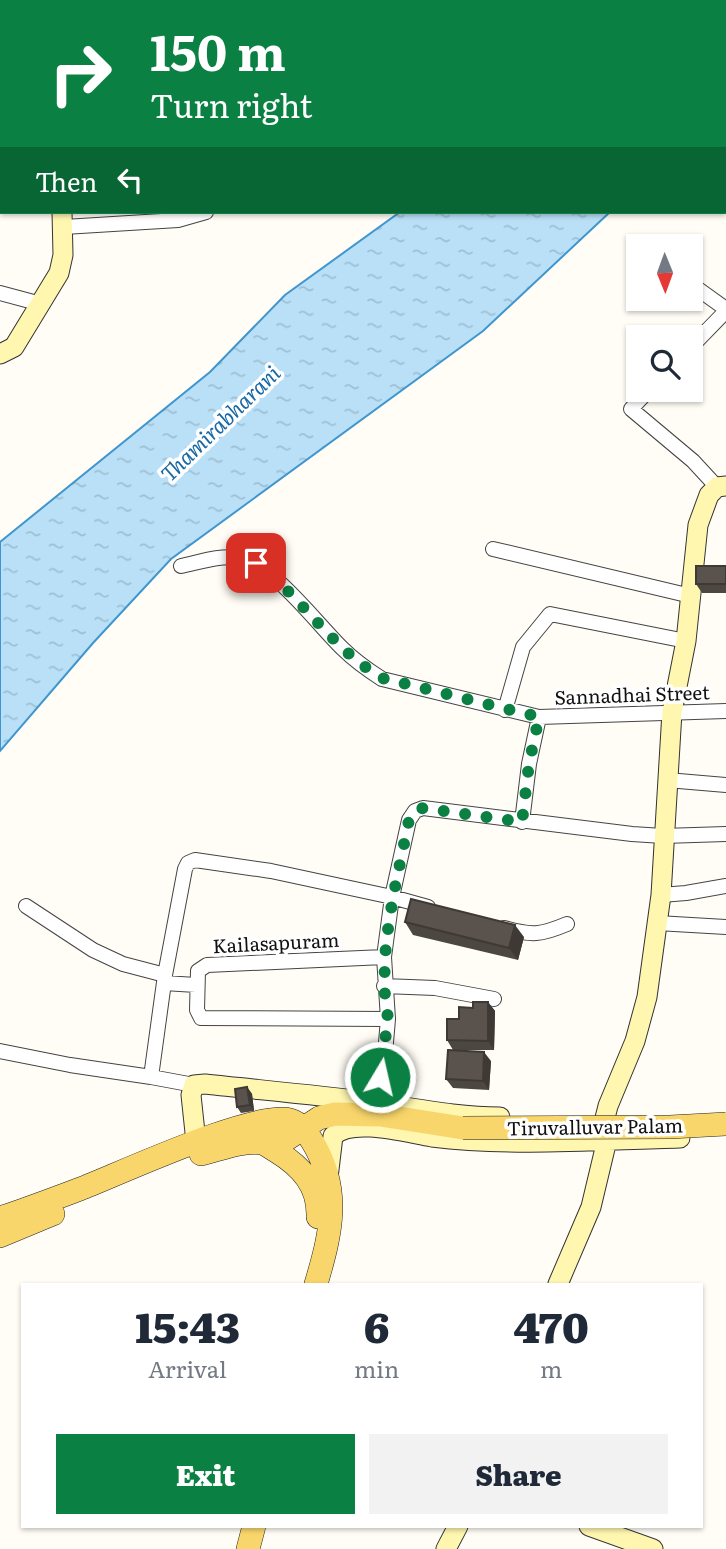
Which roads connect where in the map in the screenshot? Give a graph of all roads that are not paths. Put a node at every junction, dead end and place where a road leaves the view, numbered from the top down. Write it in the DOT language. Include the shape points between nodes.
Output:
graph roads {
  1 [pos="179,216"];
  2 [pos="63,219"];
  3 [pos="0,293"];
  4 [pos="704,294"];
  5 [pos="41,304"];
  6 [pos="726,310"];
  7 [pos="703,334"];
  8 [pos="0,354"];
  9 [pos="638,402"];
  10 [pos="722,487"];
  11 [pos="494,550"];
  12 [pos="181,566"];
  13 [pos="691,596"];
  14 [pos="686,641"];
  15 [pos="505,710"];
  16 [pos="726,711"];
  17 [pos="672,712"];
  18 [pos="539,717"];
  19 [pos="667,780"];
  20 [pos="726,785"];
  21 [pos="522,822"];
  22 [pos="726,834"];
  23 [pos="663,836"];
  24 [pos="726,886"];
  25 [pos="661,894"];
  26 [pos="393,897"];
  27 [pos="26,906"];
  28 [pos="442,911"];
  29 [pos="657,923"];
  30 [pos="567,924"];
  31 [pos="492,925"];
  32 [pos="726,927"];
  33 [pos="384,957"];
  34 [pos="165,979"];
  35 [pos="196,985"];
  36 [pos="384,986"];
  37 [pos="494,999"];
  38 [pos="388,1019"];
  39 [pos="0,1051"];
  40 [pos="151,1077"];
  41 [pos="194,1085"];
  42 [pos="375,1103"];
  43 [pos="726,1113"];
  44 [pos="606,1118"];
  45 [pos="726,1124"];
  46 [pos="304,1128"];
  47 [pos="726,1132"];
  48 [pos="607,1140"];
  49 [pos="196,1142"];
  50 [pos="263,1143"];
  51 [pos="328,1178"];
  52 [pos="0,1218"];
  53 [pos="0,1236"];
  54 [pos="301,1283"];
  55 [pos="316,1283"];
  56 [pos="558,1283"];
  57 [pos="253,1528"];
  58 [pos="457,1528"];
  59 [pos="595,1528"];
  60 [pos="248,1549"];
  61 [pos="446,1549"];
  62 [pos="653,1549"];
  1 -- 2 [label="street"];
  2 -- 5 [label="main road" via="59,273"];
  3 -- 5 [label="street"];
  4 -- 6 [label="street"];
  5 -- 8 [label="main road" via="14,347"];
  6 -- 7 [label="street"];
  9 -- 10 [label="street" via="631,409"];
  10 -- 13 [label="main road" via="709,495 698,525"];
  11 -- 13 [label="street"];
  12 -- 15 [label="street, Sannadhai Street" via="222,557 256,563 368,670 382,678"];
  13 -- 14 [label="main road"];
  14 -- 15 [label="street" via="550,614 523,647"];
  14 -- 17 [label="main road"];
  15 -- 18 [label="street, Sannadhai Street"];
  16 -- 17 [label="street, Sannadhai Street"];
  17 -- 18 [label="street, Sannadhai Street"];
  17 -- 19 [label="main road"];
  18 -- 21 [label="street"];
  19 -- 20 [label="street"];
  19 -- 23 [label="main road"];
  21 -- 23 [label="street"];
  21 -- 26 [label="street" via="423,808 415,811 409,820"];
  22 -- 23 [label="street"];
  23 -- 25 [label="main road"];
  24 -- 25 [label="street"];
  25 -- 29 [label="main road"];
  26 -- 28 [label="street"];
  26 -- 33 [label="street"];
  26 -- 34 [label="street" via="195,860 185,869"];
  27 -- 34 [label="street" via="93,950"];
  29 -- 32 [label="street"];
  29 -- 44 [label="main road" via="647,997"];
  30 -- 31 [label="street" via="533,935"];
  33 -- 35 [label="street, Kailasapuram" via="207,965 198,971"];
  33 -- 36 [label="street"];
  34 -- 35 [label="street"];
  34 -- 40 [label="street"];
  35 -- 38 [label="street" via="201,1018"];
  36 -- 37 [label="street"];
  36 -- 38 [label="street"];
  38 -- 42 [label="street"];
  39 -- 40 [label="street"];
  40 -- 41 [label="street"];
  41 -- 42 [label="main road"];
  41 -- 49 [label="main road"];
  42 -- 44 [label="main road" via="482,1117"];
  43 -- 44 [label="main road"];
  44 -- 48 [label="main road"];
  45 -- 46 [label="main road, Tiruvalluvar Palam, bridge" via="463,1128 380,1115 335,1114"];
  46 -- 49 [label="main road" via="291,1120 275,1119"];
  46 -- 50 [label="main road, Tiruvalluvar Palam" via="287,1139"];
  46 -- 51 [label="main road" via="323,1159"];
  47 -- 48 [label="main road"];
  48 -- 51 [label="main road" via="456,1140 348,1127 333,1136"];
  48 -- 56 [label="main road" via="591,1207"];
  49 -- 52 [label="main road"];
  50 -- 53 [label="main road, Tiruvalluvar Palam" via="178,1163"];
  50 -- 54 [label="main road" via="312,1183 318,1231"];
  51 -- 55 [label="main road" via="332,1218"];
  57 -- 60 [label="main road"];
  58 -- 61 [label="main road"];
  59 -- 62 [label="main road"];
}
